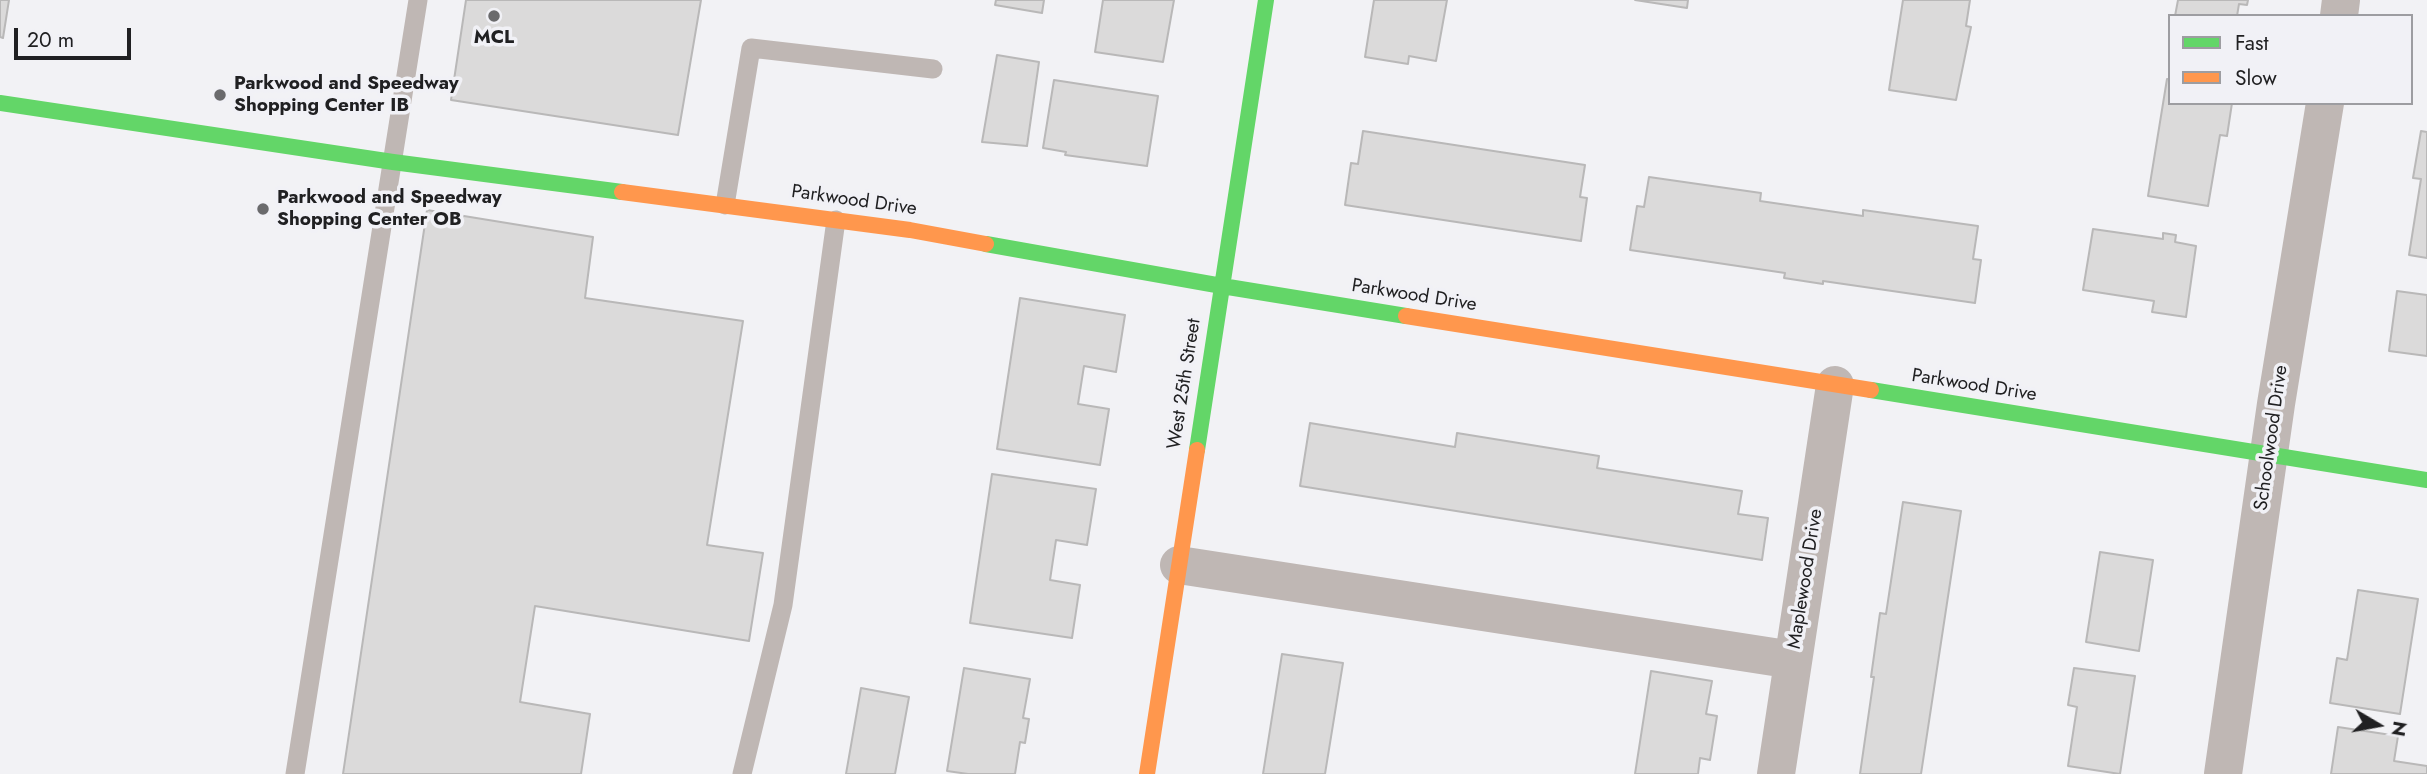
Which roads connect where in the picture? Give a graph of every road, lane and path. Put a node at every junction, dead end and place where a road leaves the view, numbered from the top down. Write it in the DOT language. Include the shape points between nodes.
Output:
graph roads {
  1 [pos="418,0"];
  2 [pos="1266,0"];
  3 [pos="933,69"];
  4 [pos="0,103"];
  5 [pos="2325,105"];
  6 [pos="393,162"];
  7 [pos="726,205"];
  8 [pos="836,220"];
  9 [pos="1222,286"];
  10 [pos="1835,385"];
  11 [pos="2270,455"];
  12 [pos="2427,480"];
  13 [pos="1179,565"];
  14 [pos="1793,660"];
  15 [pos="295,774"];
  16 [pos="742,774"];
  17 [pos="1147,774"];
  18 [pos="1776,774"];
  19 [pos="2222,774"];
  1 -- 6 [label="lane"];
  2 -- 9 [label="street, West 25th Street"];
  3 -- 7 [label="lane" via="751,48"];
  4 -- 6 [label="street, Parkwood Drive"];
  5 -- 11 [label="street, Schoolwood Drive"];
  6 -- 7 [label="street, Parkwood Drive"];
  6 -- 15 [label="lane"];
  7 -- 8 [label="street, Parkwood Drive"];
  8 -- 9 [label="street, Parkwood Drive"];
  8 -- 16 [label="lane" via="783,605"];
  9 -- 10 [label="street, Parkwood Drive"];
  9 -- 13 [label="street, West 25th Street"];
  10 -- 11 [label="street, Parkwood Drive"];
  10 -- 14 [label="street, Maplewood Drive"];
  11 -- 12 [label="street, Parkwood Drive"];
  11 -- 19 [label="street, Schoolwood Drive"];
  13 -- 14 [label="street"];
  13 -- 17 [label="street, West 25th Street"];
  14 -- 18 [label="street, Maplewood Drive"];
}
